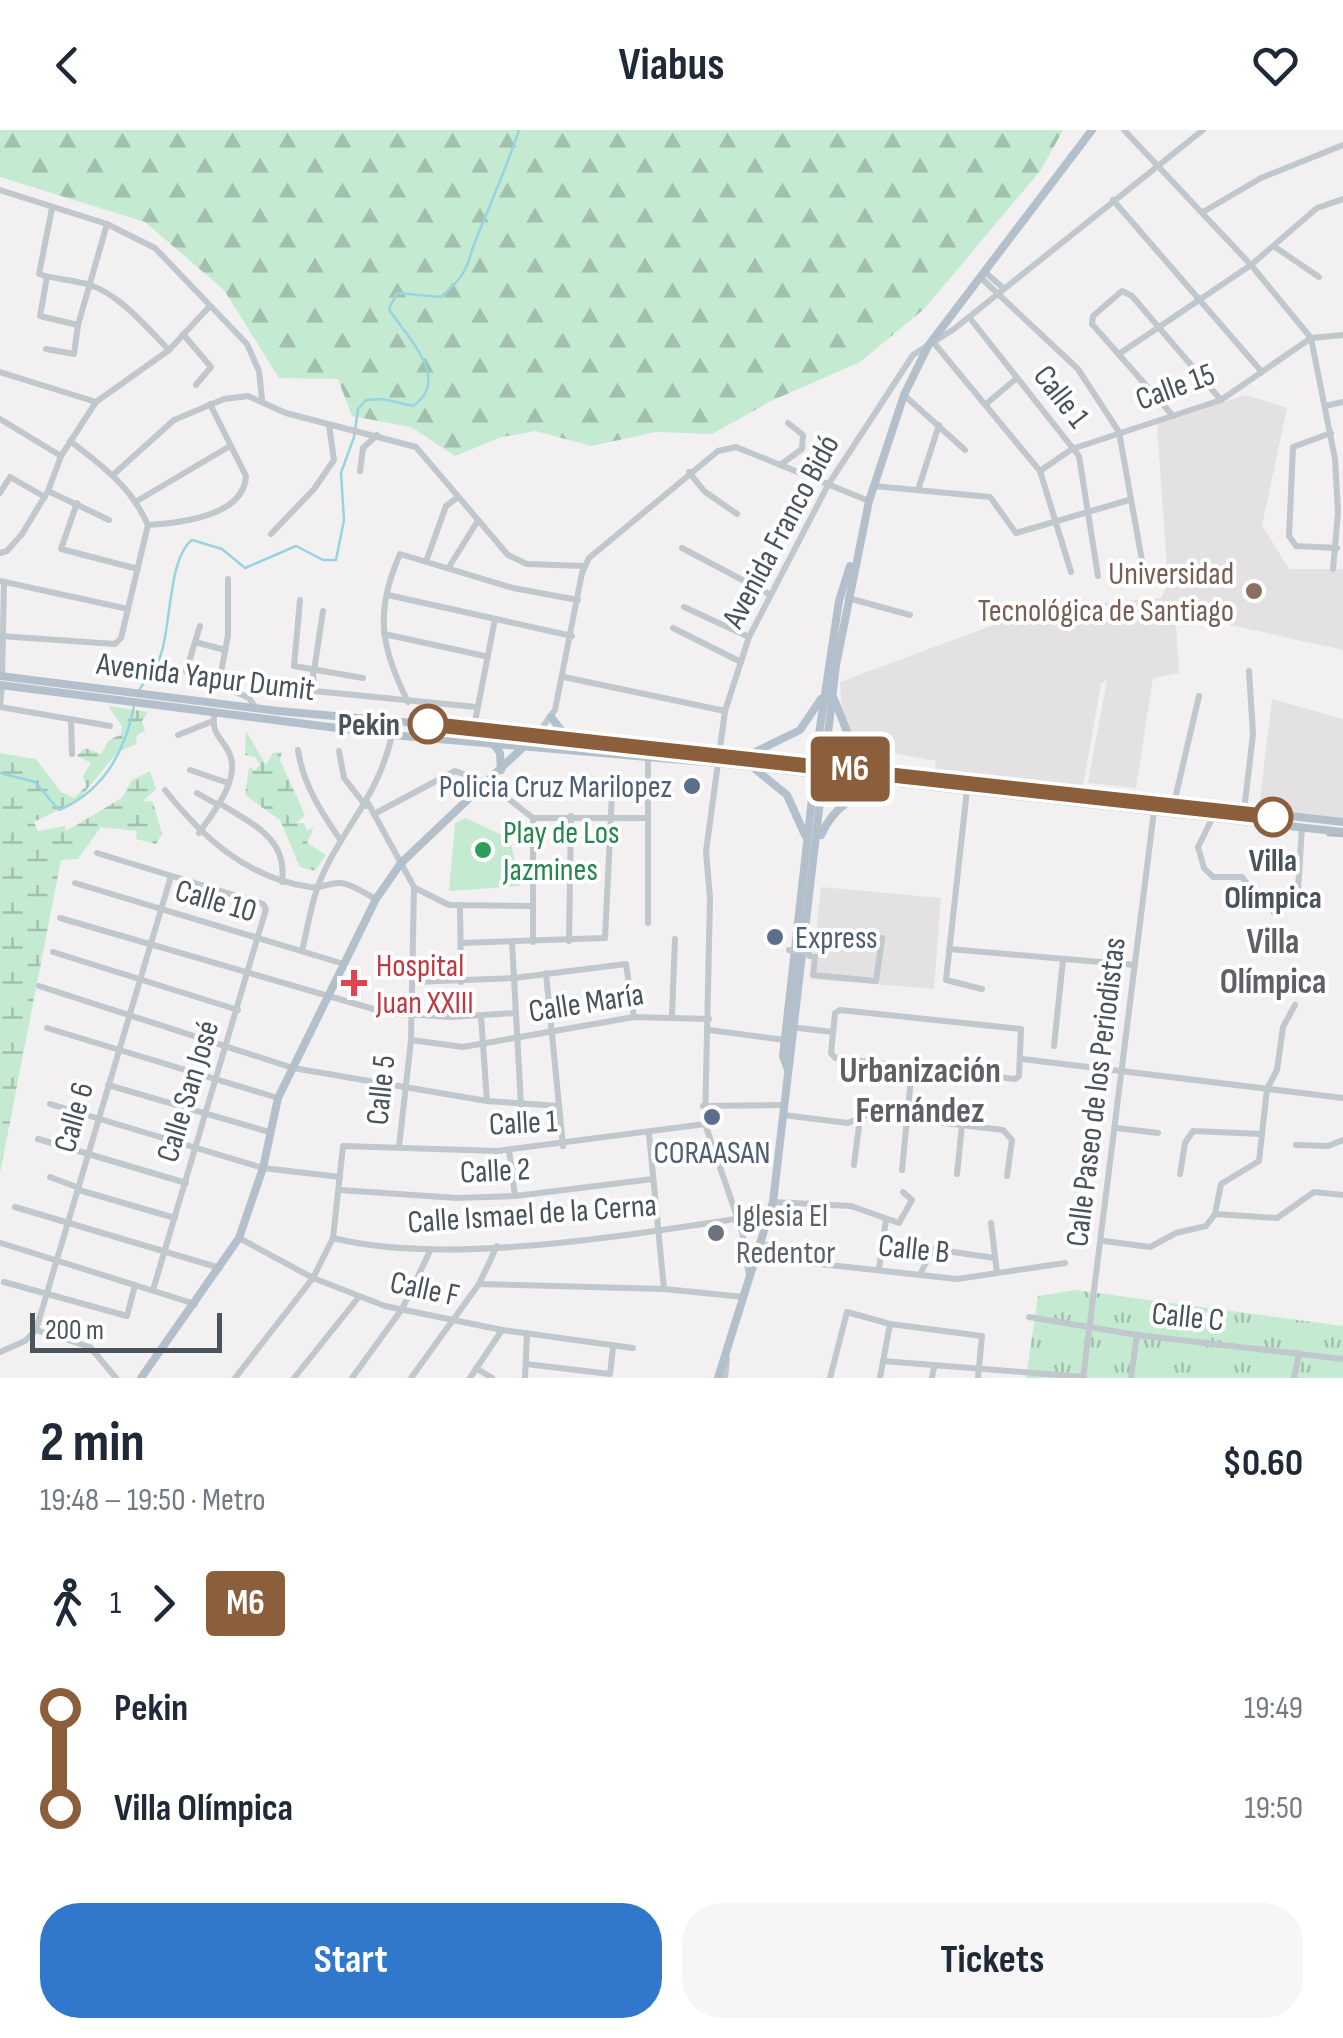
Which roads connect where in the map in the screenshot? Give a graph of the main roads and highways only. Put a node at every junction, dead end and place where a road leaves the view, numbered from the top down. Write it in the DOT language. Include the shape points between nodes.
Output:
graph roads {
  1 [pos="1092,130"];
  2 [pos="860,540"];
  3 [pos="1,681"];
  4 [pos="829,685"];
  5 [pos="171,702"];
  6 [pos="551,717"];
  7 [pos="538,733"];
  8 [pos="569,736"];
  9 [pos="492,742"];
  10 [pos="527,745"];
  11 [pos="748,755"];
  12 [pos="751,767"];
  13 [pos="820,769"];
  14 [pos="502,770"];
  15 [pos="901,778"];
  16 [pos="1343,822"];
  17 [pos="1343,832"];
  18 [pos="812,848"];
  19 [pos="791,1027"];
  20 [pos="788,1070"];
  21 [pos="140,1378"];
  22 [pos="722,1378"];
  1 -- 2 [label="main road" via="931,344 904,395"];
  2 -- 4 [label="main road"];
  2 -- 4 [label="main road" via="839,601"];
  3 -- 5 [label="main road, Avenida Yapur Dumit"];
  4 -- 11 [label="main road" via="800,730"];
  4 -- 13 [label="main road"];
  4 -- 15 [label="main road" via="850,739"];
  5 -- 7 [label="main road, Avenida Yapur Dumit"];
  5 -- 9 [label="main road, Avenida Yapur Dumit" via="214,717"];
  6 -- 8 [label="main road"];
  7 -- 8 [label="main road, Avenida Yapur Dumit"];
  7 -- 10 [label="main road"];
  8 -- 11 [label="main road, Avenida Yapur Dumit"];
  9 -- 10 [label="main road, Avenida Yapur Dumit"];
  9 -- 14 [label="main road"];
  10 -- 12 [label="main road, Avenida Yapur Dumit"];
  10 -- 14 [label="main road"];
  11 -- 13 [label="main road, Avenida Yapur Dumit"];
  12 -- 13 [label="main road, Avenida Yapur Dumit"];
  12 -- 18 [label="main road" via="788,795"];
  13 -- 15 [label="main road"];
  13 -- 18 [label="main road"];
  14 -- 21 [label="main road" via="400,863 376,899 278,1098 239,1238"];
  15 -- 16 [label="main road"];
  15 -- 17 [label="main road"];
  15 -- 18 [label="main road" via="852,798"];
  18 -- 19 [label="main road"];
  18 -- 19 [label="main road" via="793,947"];
  19 -- 20 [label="main road"];
  19 -- 20 [label="main road" via="784,1040"];
  20 -- 22 [label="main road" via="773,1202"];
}
